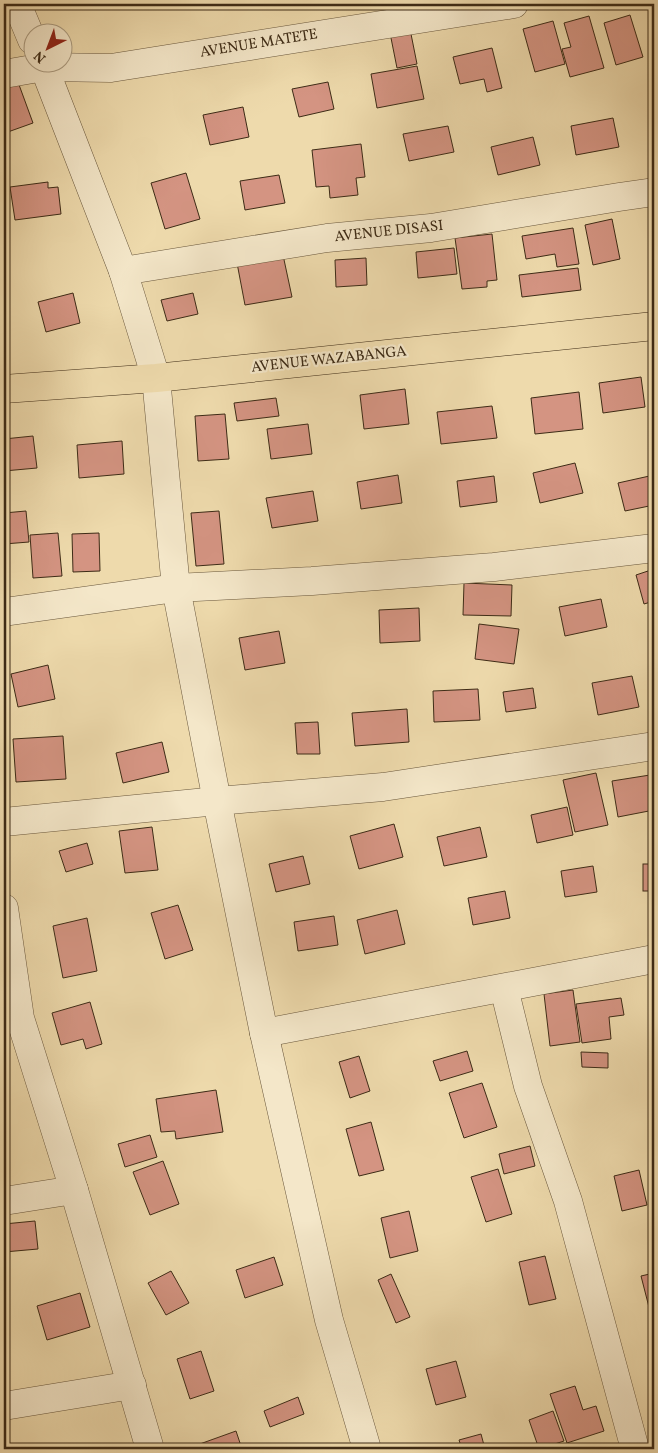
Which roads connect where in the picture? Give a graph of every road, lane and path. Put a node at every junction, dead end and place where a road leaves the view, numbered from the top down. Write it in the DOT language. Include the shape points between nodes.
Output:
graph roads {
  1 [pos="17,4"];
  2 [pos="514,4"];
  3 [pos="24,22"];
  4 [pos="72,66"];
  5 [pos="22,70"];
  6 [pos="46,72"];
  7 [pos="4,74"];
  8 [pos="654,192"];
  9 [pos="123,271"];
  10 [pos="654,326"];
  11 [pos="156,378"];
  12 [pos="4,389"];
  13 [pos="654,548"];
  14 [pos="176,588"];
  15 [pos="4,612"];
  16 [pos="654,746"];
  17 [pos="217,801"];
  18 [pos="4,822"];
  19 [pos="4,908"];
  20 [pos="654,959"];
  21 [pos="504,988"];
  22 [pos="12,1018"];
  23 [pos="264,1033"];
  24 [pos="74,1190"];
  25 [pos="4,1201"];
  26 [pos="132,1386"];
  27 [pos="4,1406"];
  28 [pos="150,1449"];
  29 [pos="367,1449"];
  30 [pos="635,1449"];
  1 -- 3 [label="street"];
  2 -- 4 [label="street, AVENUE MATETE" via="111,68"];
  5 -- 7 [label="street, AVENUE MATETE"];
  6 -- 9 [label="street"];
  8 -- 9 [label="street, AVENUE DISASI" via="431,228 327,238"];
  9 -- 11 [label="street"];
  10 -- 11 [label="main road, AVENUE WAZABANGA"];
  11 -- 12 [label="main road, AVENUE WAZABANGA"];
  11 -- 14 [label="street"];
  13 -- 14 [label="street" via="494,568"];
  14 -- 15 [label="street"];
  14 -- 17 [label="street"];
  16 -- 17 [label="street" via="383,787"];
  17 -- 18 [label="street"];
  17 -- 23 [label="street"];
  19 -- 22 [label="street"];
  20 -- 21 [label="street"];
  21 -- 23 [label="street"];
  21 -- 30 [label="street" via="528,1086 568,1201"];
  22 -- 24 [label="street"];
  23 -- 29 [label="street" via="329,1320"];
  24 -- 25 [label="street"];
  24 -- 26 [label="street"];
  26 -- 27 [label="street"];
  26 -- 28 [label="street"];
}
